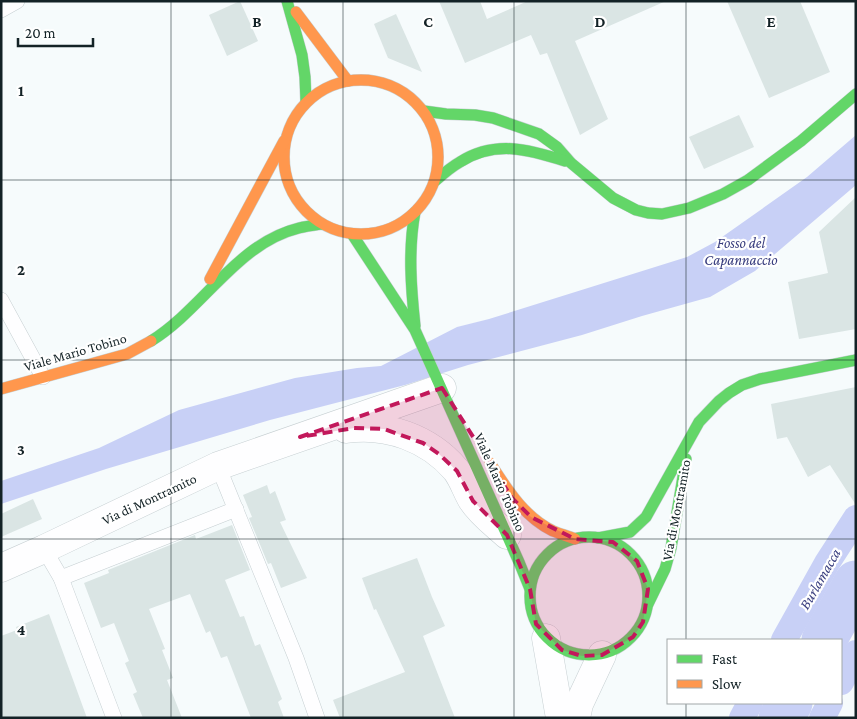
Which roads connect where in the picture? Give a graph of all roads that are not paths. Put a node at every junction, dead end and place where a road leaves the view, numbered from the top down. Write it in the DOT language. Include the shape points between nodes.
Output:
graph roads {
  1 [pos="17,1"];
  2 [pos="288,2"];
  3 [pos="1,10"];
  4 [pos="348,81"];
  5 [pos="856,94"];
  6 [pos="306,102"];
  7 [pos="424,111"];
  8 [pos="286,138"];
  9 [pos="571,163"];
  10 [pos="435,181"];
  11 [pos="415,212"];
  12 [pos="322,224"];
  13 [pos="352,234"];
  14 [pos="200,298"];
  15 [pos="1,300"];
  16 [pos="415,330"];
  17 [pos="856,360"];
  18 [pos="43,377"];
  19 [pos="439,382"];
  20 [pos="1,389"];
  21 [pos="300,437"];
  22 [pos="688,443"];
  23 [pos="218,466"];
  24 [pos="236,509"];
  25 [pos="507,536"];
  26 [pos="598,538"];
  27 [pos="575,539"];
  28 [pos="44,549"];
  29 [pos="1,568"];
  30 [pos="62,578"];
  31 [pos="530,589"];
  32 [pos="648,604"];
  33 [pos="546,638"];
  34 [pos="602,655"];
  35 [pos="114,718"];
  36 [pos="317,718"];
  37 [pos="560,718"];
  38 [pos="576,718"];
  1 -- 3 [label="lane"];
  2 -- 4 [label="main road"];
  2 -- 6 [label="main road" via="302,55"];
  4 -- 6 [label="main road" via="318,92"];
  4 -- 7 [label="main road" via="369,80 390,85 409,96"];
  5 -- 9 [label="main road" via="801,141 748,180 689,208 662,214 636,210 613,198"];
  6 -- 8 [label="main road" via="290,125"];
  7 -- 9 [label="main road" via="493,118 524,128 548,140"];
  7 -- 10 [label="main road" via="437,138 439,152"];
  8 -- 12 [label="main road" via="286,177 294,196"];
  8 -- 14 [label="main road, Viale Mario Tobino"];
  9 -- 10 [label="main road" via="518,148 491,149 454,165"];
  10 -- 11 [label="main road"];
  11 -- 13 [label="main road" via="386,230"];
  11 -- 16 [label="main road, Viale Mario Tobino" via="410,259"];
  12 -- 13 [label="main road"];
  12 -- 14 [label="main road, Viale Mario Tobino" via="298,227 254,249"];
  13 -- 16 [label="main road, Viale Mario Tobino"];
  14 -- 18 [label="main road, Viale Mario Tobino" via="169,329 140,348"];
  15 -- 18 [label="lane"];
  16 -- 19 [label="main road, Viale Mario Tobino"];
  17 -- 22 [label="main road, Via di Montramito" via="760,378 742,385 709,411"];
  18 -- 20 [label="main road, Viale Mario Tobino"];
  19 -- 21 [label="street, Via di Montramito"];
  19 -- 25 [label="main road, Viale Mario Tobino"];
  19 -- 27 [label="main road, Viale Mario Tobino" via="512,498 531,517"];
  21 -- 23 [label="street, Via di Montramito"];
  21 -- 25 [label="street, Via di Montramito" via="370,427 401,433 422,443 457,471 473,501"];
  22 -- 26 [label="main road, Via di Montramito" via="641,523 630,532"];
  22 -- 32 [label="main road, Via di Montramito" via="672,548"];
  23 -- 24 [label="lane"];
  23 -- 28 [label="street, Via di Montramito"];
  24 -- 30 [label="lane"];
  24 -- 36 [label="lane"];
  25 -- 31 [label="main road, Viale Mario Tobino"];
  26 -- 27 [label="main road"];
  26 -- 32 [label="main road" via="613,542 637,561 648,589"];
  27 -- 31 [label="main road" via="562,544 540,562"];
  28 -- 29 [label="street, Via di Montramito"];
  28 -- 30 [label="lane"];
  30 -- 35 [label="lane"];
  31 -- 33 [label="main road" via="530,607"];
  32 -- 34 [label="main road" via="643,622 633,637"];
  33 -- 34 [label="main road" via="562,650 582,656"];
  33 -- 37 [label="street"];
  34 -- 38 [label="street" via="579,704"];
}
